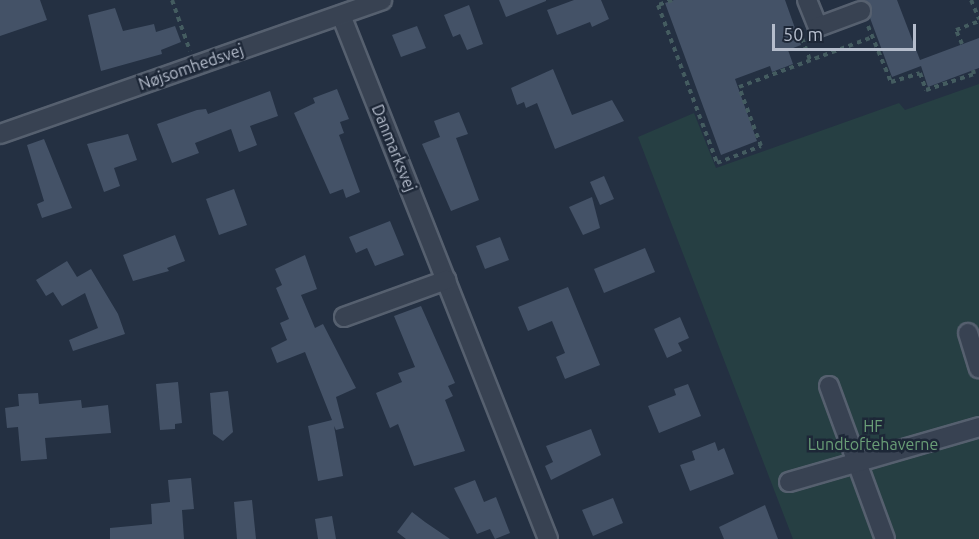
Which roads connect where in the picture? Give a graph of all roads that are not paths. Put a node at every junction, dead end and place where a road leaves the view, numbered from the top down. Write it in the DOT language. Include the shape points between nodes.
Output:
graph roads {
  1 [pos="382,0"];
  2 [pos="807,0"];
  3 [pos="861,11"];
  4 [pos="341,15"];
  5 [pos="0,134"];
  6 [pos="446,280"];
  7 [pos="344,317"];
  8 [pos="968,333"];
  9 [pos="979,368"];
  10 [pos="829,386"];
  11 [pos="979,427"];
  12 [pos="857,463"];
  13 [pos="789,482"];
  14 [pos="548,539"];
  15 [pos="885,539"];
  1 -- 4 [label="street, Nøjsomhedsvej"];
  2 -- 3 [label="street" via="818,27"];
  4 -- 5 [label="street, Nøjsomhedsvej"];
  4 -- 6 [label="street, Danmarksvej"];
  6 -- 7 [label="street"];
  6 -- 14 [label="street, Danmarksvej"];
  8 -- 9 [label="street"];
  10 -- 12 [label="street"];
  11 -- 12 [label="street"];
  12 -- 13 [label="street"];
  12 -- 15 [label="street"];
}
